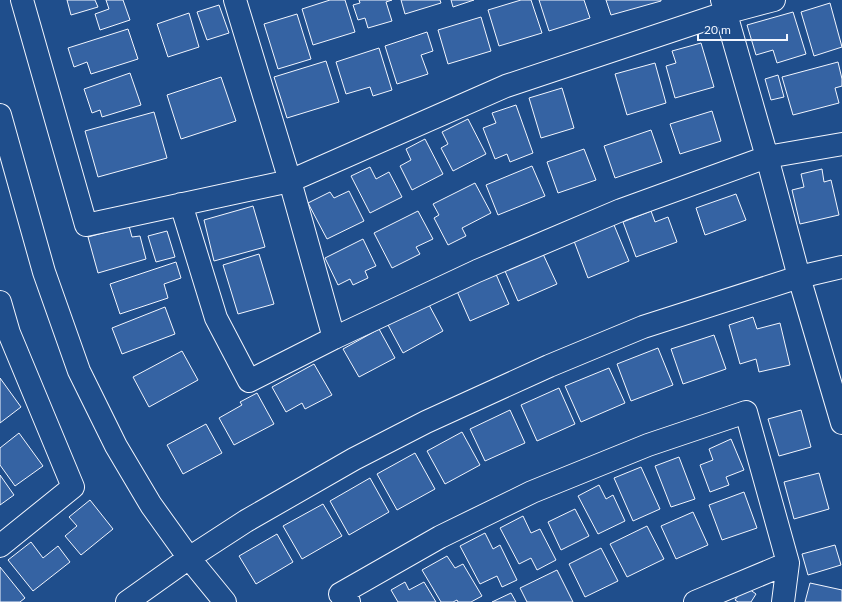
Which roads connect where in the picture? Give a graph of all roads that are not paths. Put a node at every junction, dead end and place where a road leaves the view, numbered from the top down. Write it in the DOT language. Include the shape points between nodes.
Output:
graph roads {
  1 [pos="22,0"];
  2 [pos="235,0"];
  3 [pos="774,0"];
  4 [pos="724,7"];
  5 [pos="0,115"];
  6 [pos="842,144"];
  7 [pos="767,157"];
  8 [pos="290,181"];
  9 [pos="181,204"];
  10 [pos="842,267"];
  11 [pos="799,278"];
  12 [pos="0,302"];
  13 [pos="4,337"];
  14 [pos="334,338"];
  15 [pos="834,366"];
  16 [pos="842,423"];
  17 [pos="0,546"];
  18 [pos="189,558"];
  19 [pos="788,563"];
  20 [pos="127,602"];
  21 [pos="225,602"];
  22 [pos="349,602"];
  23 [pos="695,602"];
  24 [pos="783,602"];
  1 -- 9 [label="street" via="86,225"];
  2 -- 8 [label="street"];
  3 -- 4 [label="street"];
  4 -- 7 [label="street"];
  4 -- 8 [label="street" via="506,86"];
  5 -- 18 [label="street" via="44,272 79,371 116,446 151,505"];
  6 -- 7 [label="street"];
  7 -- 11 [label="street"];
  7 -- 14 [label="street" via="614,213 477,271"];
  8 -- 9 [label="street"];
  8 -- 14 [label="street"];
  9 -- 14 [label="street" via="216,318 249,381"];
  10 -- 11 [label="street"];
  11 -- 15 [label="street"];
  11 -- 18 [label="street" via="643,327 426,422 246,521"];
  12 -- 13 [label="street"];
  13 -- 17 [label="street" via="73,487"];
  15 -- 16 [label="street"];
  18 -- 20 [label="street"];
  18 -- 21 [label="street"];
  19 -- 22 [label="street" via="746,412 648,445 532,492 440,537 340,594"];
  19 -- 23 [label="street"];
  19 -- 24 [label="street"];
}
